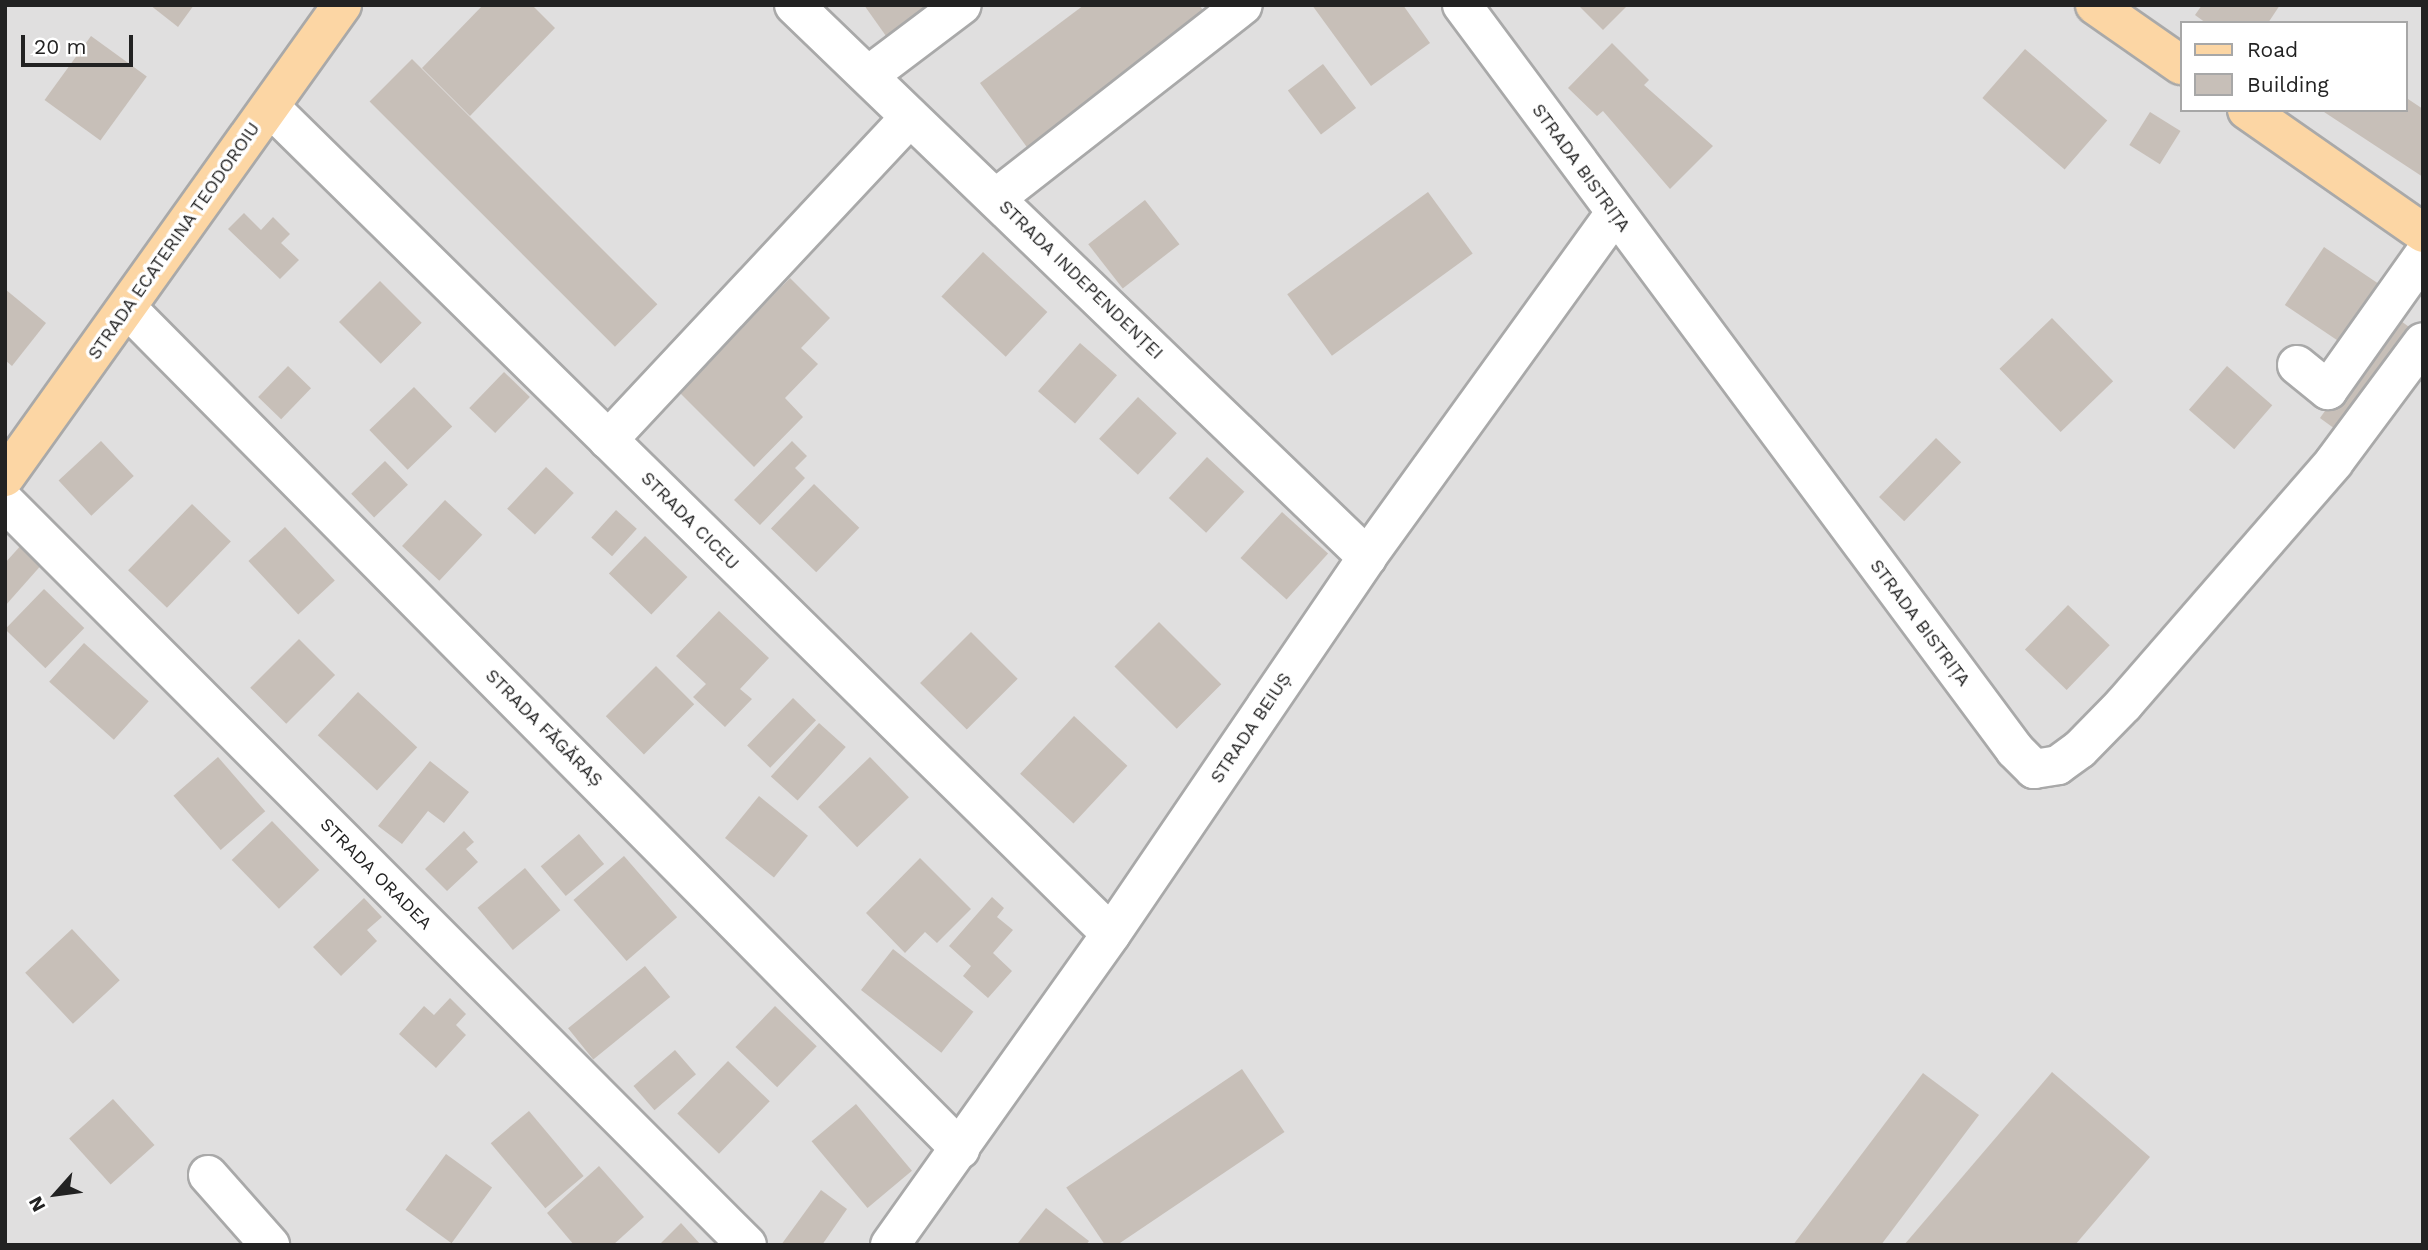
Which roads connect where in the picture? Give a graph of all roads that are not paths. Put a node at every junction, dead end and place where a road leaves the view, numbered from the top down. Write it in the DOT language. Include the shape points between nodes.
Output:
graph roads {
  1 [pos="342,5"];
  2 [pos="794,5"];
  3 [pos="962,5"];
  4 [pos="1243,5"];
  5 [pos="1462,5"];
  6 [pos="2095,5"];
  7 [pos="2180,64"];
  8 [pos="869,75"];
  9 [pos="270,107"];
  10 [pos="2250,112"];
  11 [pos="910,117"];
  12 [pos="996,198"];
  13 [pos="1614,214"];
  14 [pos="2423,233"];
  15 [pos="2423,256"];
  16 [pos="127,308"];
  17 [pos="2423,342"];
  18 [pos="2297,365"];
  19 [pos="608,440"];
  20 [pos="7,478"];
  21 [pos="1367,557"];
  22 [pos="1111,934"];
  23 [pos="960,1149"];
  24 [pos="208,1175"];
  25 [pos="270,1245"];
  26 [pos="747,1245"];
  27 [pos="890,1245"];
  1 -- 9 [label="main road, STRADA ECATERINA TEODOROIU"];
  2 -- 8 [label="street, STRADA INDEPENDENȚEI"];
  3 -- 8 [label="street"];
  4 -- 12 [label="street"];
  5 -- 13 [label="street, STRADA BISTRIȚA"];
  6 -- 7 [label="main road"];
  8 -- 11 [label="street, STRADA INDEPENDENȚEI"];
  9 -- 16 [label="main road, STRADA ECATERINA TEODOROIU"];
  9 -- 19 [label="street, STRADA CICEU"];
  10 -- 14 [label="main road"];
  11 -- 12 [label="street, STRADA INDEPENDENȚEI"];
  11 -- 19 [label="street"];
  12 -- 21 [label="street, STRADA INDEPENDENȚEI"];
  13 -- 17 [label="street, STRADA BISTRIȚA" via="2015,750 2035,769 2058,765 2080,749 2334,462"];
  13 -- 21 [label="street, STRADA BEIUȘ"];
  15 -- 18 [label="street" via="2328,390"];
  16 -- 20 [label="main road, STRADA ECATERINA TEODOROIU"];
  16 -- 23 [label="street, STRADA FĂGĂRAȘ"];
  19 -- 22 [label="street, STRADA CICEU"];
  20 -- 26 [label="street, STRADA ORADEA"];
  21 -- 22 [label="street, STRADA BEIUȘ"];
  22 -- 23 [label="street, STRADA BEIUȘ"];
  23 -- 27 [label="street, STRADA BEIUȘ"];
  24 -- 25 [label="street"];
}
